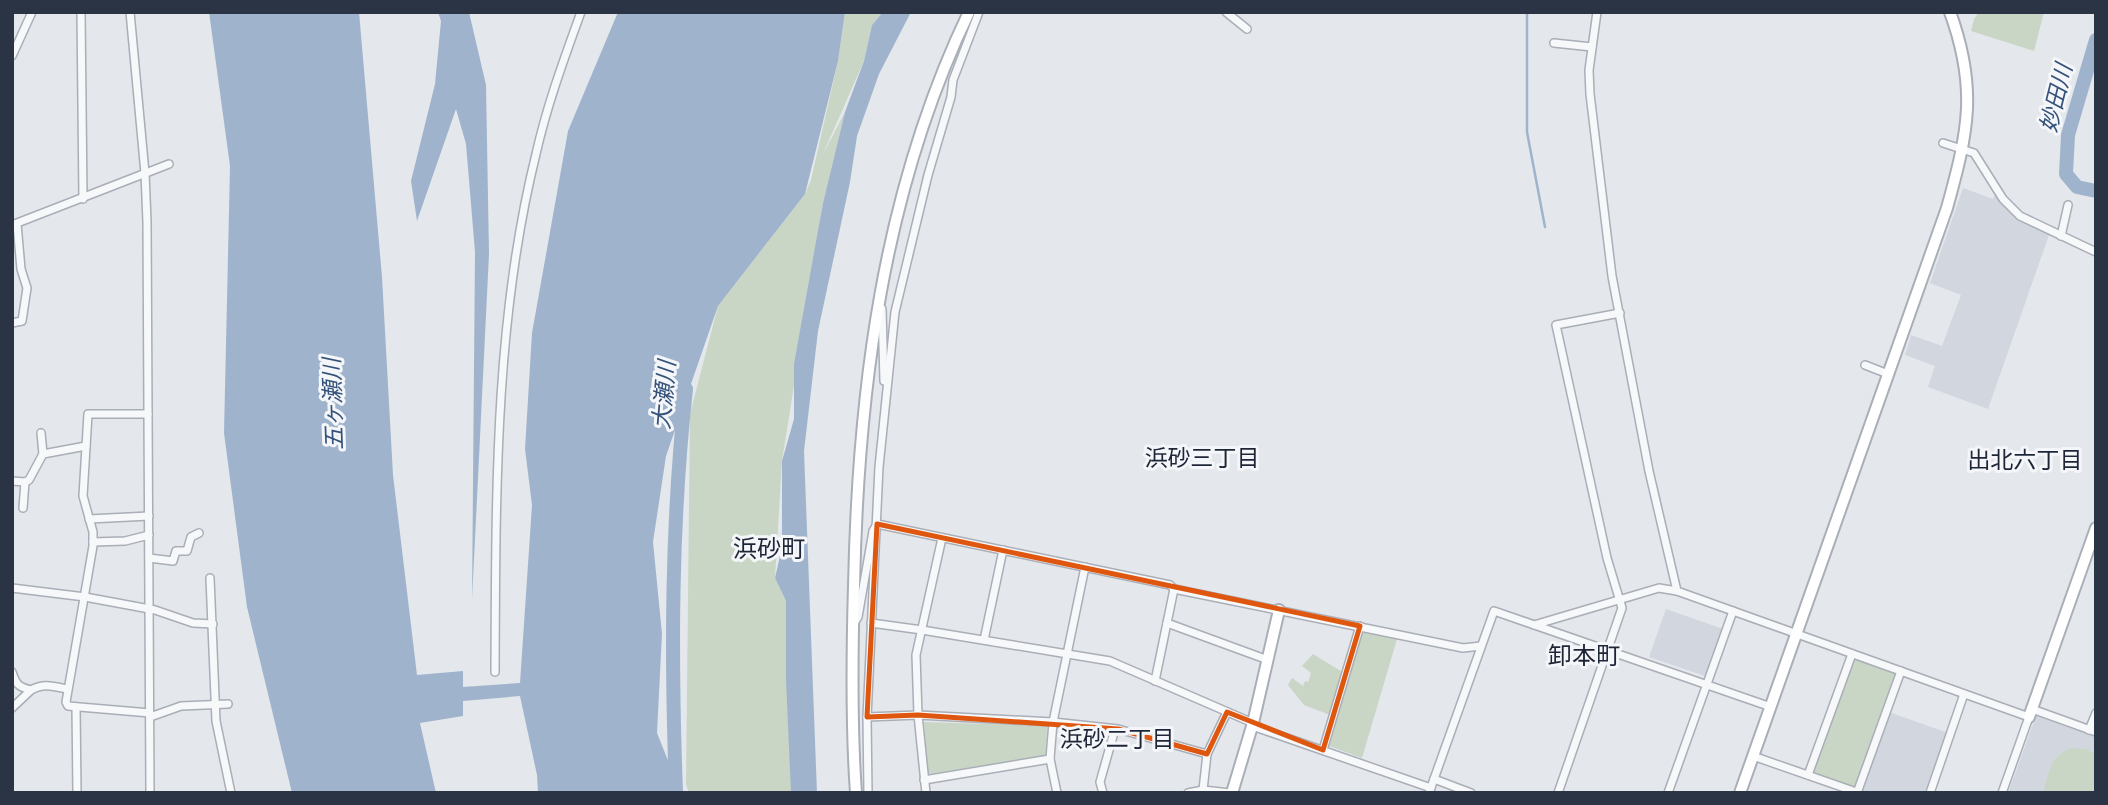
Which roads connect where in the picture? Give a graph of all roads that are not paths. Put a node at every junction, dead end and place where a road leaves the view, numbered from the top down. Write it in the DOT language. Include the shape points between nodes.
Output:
graph roads {
  1 [pos="32,12"];
  2 [pos="81,12"];
  3 [pos="130,12"];
  4 [pos="581,12"];
  5 [pos="969,12"];
  6 [pos="979,12"];
  7 [pos="1226,12"];
  8 [pos="1597,12"];
  9 [pos="1950,12"];
  10 [pos="1247,29"];
  11 [pos="1554,43"];
  12 [pos="1592,47"];
  13 [pos="12,56"];
  14 [pos="1943,143"];
  15 [pos="1963,150"];
  16 [pos="169,164"];
  17 [pos="145,173"];
  18 [pos="83,199"];
  19 [pos="2068,205"];
  20 [pos="15,224"];
  21 [pos="2061,236"];
  22 [pos="2096,252"];
  23 [pos="879,300"];
  24 [pos="1620,313"];
  25 [pos="12,323"];
  26 [pos="1865,365"];
  27 [pos="1888,374"];
  28 [pos="886,388"];
  29 [pos="148,414"];
  30 [pos="41,433"];
  31 [pos="86,446"];
  32 [pos="43,454"];
  33 [pos="12,481"];
  34 [pos="25,482"];
  35 [pos="23,508"];
  36 [pos="149,516"];
  37 [pos="89,519"];
  38 [pos="877,524"];
  39 [pos="2096,528"];
  40 [pos="198,533"];
  41 [pos="149,535"];
  42 [pos="943,538"];
  43 [pos="93,542"];
  44 [pos="1003,550"];
  45 [pos="149,558"];
  46 [pos="1085,566"];
  47 [pos="211,578"];
  48 [pos="12,588"];
  49 [pos="1174,589"];
  50 [pos="1677,591"];
  51 [pos="85,597"];
  52 [pos="1620,599"];
  53 [pos="149,609"];
  54 [pos="1279,610"];
  55 [pos="1733,611"];
  56 [pos="871,623"];
  57 [pos="213,624"];
  58 [pos="1167,624"];
  59 [pos="853,625"];
  60 [pos="1534,625"];
  61 [pos="1360,626"];
  62 [pos="922,630"];
  63 [pos="1797,633"];
  64 [pos="984,640"];
  65 [pos="1481,646"];
  66 [pos="1608,651"];
  67 [pos="1066,653"];
  68 [pos="1852,653"];
  69 [pos="1268,660"];
  70 [pos="1901,671"];
  71 [pos="12,672"];
  72 [pos="495,672"];
  73 [pos="1155,681"];
  74 [pos="1706,685"];
  75 [pos="67,688"];
  76 [pos="31,690"];
  77 [pos="1964,694"];
  78 [pos="228,704"];
  79 [pos="215,706"];
  80 [pos="76,707"];
  81 [pos="1771,707"];
  82 [pos="12,708"];
  83 [pos="1227,712"];
  84 [pos="2031,713"];
  85 [pos="2096,713"];
  86 [pos="150,715"];
  87 [pos="918,715"];
  88 [pos="867,717"];
  89 [pos="1053,722"];
  90 [pos="1253,723"];
  91 [pos="1115,729"];
  92 [pos="2093,731"];
  93 [pos="1324,750"];
  94 [pos="1207,754"];
  95 [pos="1753,756"];
  96 [pos="1050,759"];
  97 [pos="1808,775"];
  98 [pos="924,780"];
  99 [pos="1431,787"];
  100 [pos="1203,790"];
  101 [pos="77,793"];
  102 [pos="150,793"];
  103 [pos="231,793"];
  104 [pos="856,793"];
  105 [pos="868,793"];
  106 [pos="926,793"];
  107 [pos="1057,793"];
  108 [pos="1103,793"];
  109 [pos="1188,793"];
  110 [pos="1231,793"];
  111 [pos="1471,793"];
  112 [pos="1558,793"];
  113 [pos="1668,793"];
  114 [pos="1740,793"];
  115 [pos="1858,793"];
  116 [pos="1930,793"];
  117 [pos="2002,793"];
  1 -- 13 [label="street"];
  2 -- 18 [label="street"];
  3 -- 17 [label="street"];
  4 -- 72 [label="street" via="535,156 513,289 497,467"];
  5 -- 23 [label="street" via="925,118"];
  6 -- 28 [label="street" via="953,80 928,175 895,312"];
  7 -- 10 [label="street"];
  8 -- 12 [label="street"];
  9 -- 15 [label="street" via="1966,65 1968,111"];
  11 -- 12 [label="street"];
  12 -- 24 [label="street" via="1590,94"];
  14 -- 15 [label="street"];
  15 -- 21 [label="street" via="1974,153 2012,210"];
  15 -- 27 [label="street"];
  16 -- 17 [label="street"];
  17 -- 18 [label="street"];
  17 -- 29 [label="street"];
  18 -- 20 [label="street"];
  19 -- 21 [label="street"];
  20 -- 25 [label="street" via="27,288 22,321"];
  21 -- 22 [label="street"];
  23 -- 28 [label="street"];
  23 -- 59 [label="street" via="862,422"];
  24 -- 50 [label="street"];
  24 -- 52 [label="street" via="1556,325"];
  26 -- 27 [label="street"];
  27 -- 63 [label="street"];
  28 -- 38 [label="street"];
  29 -- 31 [label="street" via="88,414"];
  29 -- 36 [label="street"];
  30 -- 32 [label="street"];
  31 -- 32 [label="street"];
  31 -- 37 [label="street" via="83,496"];
  32 -- 34 [label="street"];
  33 -- 34 [label="street"];
  34 -- 35 [label="street"];
  36 -- 37 [label="street"];
  36 -- 41 [label="street"];
  37 -- 43 [label="street"];
  38 -- 42 [label="street"];
  38 -- 56 [label="street"];
  38 -- 59 [label="street"];
  39 -- 84 [label="street"];
  40 -- 45 [label="street" via="191,537 187,551 176,551 173,561"];
  41 -- 43 [label="street"];
  41 -- 45 [label="street"];
  42 -- 44 [label="street"];
  42 -- 62 [label="street"];
  43 -- 51 [label="street"];
  44 -- 46 [label="street"];
  44 -- 64 [label="street"];
  45 -- 53 [label="street"];
  46 -- 49 [label="street"];
  46 -- 67 [label="street"];
  47 -- 57 [label="street"];
  48 -- 51 [label="street"];
  49 -- 54 [label="street"];
  49 -- 58 [label="street"];
  50 -- 52 [label="street" via="1659,588"];
  50 -- 55 [label="street"];
  51 -- 53 [label="street"];
  51 -- 75 [label="street"];
  52 -- 60 [label="street"];
  52 -- 66 [label="street" via="1622,608"];
  53 -- 57 [label="street" via="193,623"];
  53 -- 86 [label="street"];
  54 -- 61 [label="street"];
  54 -- 69 [label="street"];
  55 -- 63 [label="street"];
  55 -- 74 [label="street"];
  56 -- 62 [label="street"];
  56 -- 88 [label="street"];
  57 -- 79 [label="street"];
  58 -- 69 [label="street"];
  58 -- 73 [label="street"];
  59 -- 104 [label="street"];
  60 -- 65 [label="street" via="1494,611"];
  60 -- 66 [label="street"];
  61 -- 65 [label="street" via="1463,648"];
  61 -- 93 [label="street"];
  62 -- 64 [label="street"];
  62 -- 87 [label="street" via="916,655"];
  63 -- 68 [label="street"];
  63 -- 81 [label="street"];
  64 -- 67 [label="street"];
  65 -- 99 [label="street"];
  66 -- 74 [label="street"];
  66 -- 112 [label="street"];
  67 -- 73 [label="street" via="1110,661"];
  67 -- 89 [label="street"];
  68 -- 70 [label="street"];
  68 -- 97 [label="street"];
  69 -- 90 [label="street"];
  70 -- 77 [label="street"];
  70 -- 115 [label="street"];
  71 -- 76 [label="street" via="20,688"];
  73 -- 83 [label="street"];
  74 -- 81 [label="street"];
  74 -- 113 [label="street"];
  75 -- 76 [label="street" via="39,685"];
  75 -- 80 [label="street" via="66,702"];
  76 -- 82 [label="street"];
  77 -- 84 [label="street"];
  77 -- 116 [label="street"];
  78 -- 79 [label="street"];
  79 -- 86 [label="street" via="181,706"];
  79 -- 103 [label="street"];
  80 -- 86 [label="street"];
  80 -- 101 [label="street"];
  81 -- 95 [label="street"];
  83 -- 90 [label="street"];
  83 -- 94 [label="street"];
  84 -- 92 [label="street"];
  84 -- 117 [label="street"];
  85 -- 92 [label="street"];
  86 -- 102 [label="street"];
  87 -- 88 [label="street"];
  87 -- 89 [label="street"];
  87 -- 98 [label="street"];
  88 -- 105 [label="street"];
  89 -- 91 [label="street"];
  89 -- 96 [label="street"];
  90 -- 93 [label="street"];
  90 -- 110 [label="street"];
  91 -- 94 [label="street"];
  91 -- 108 [label="street" via="1100,782"];
  93 -- 99 [label="street"];
  94 -- 100 [label="street"];
  95 -- 97 [label="street"];
  95 -- 114 [label="street"];
  96 -- 98 [label="street"];
  96 -- 107 [label="street"];
  97 -- 115 [label="street"];
  98 -- 106 [label="street"];
  99 -- 111 [label="street"];
  100 -- 109 [label="street"];
  100 -- 110 [label="street"];
}
